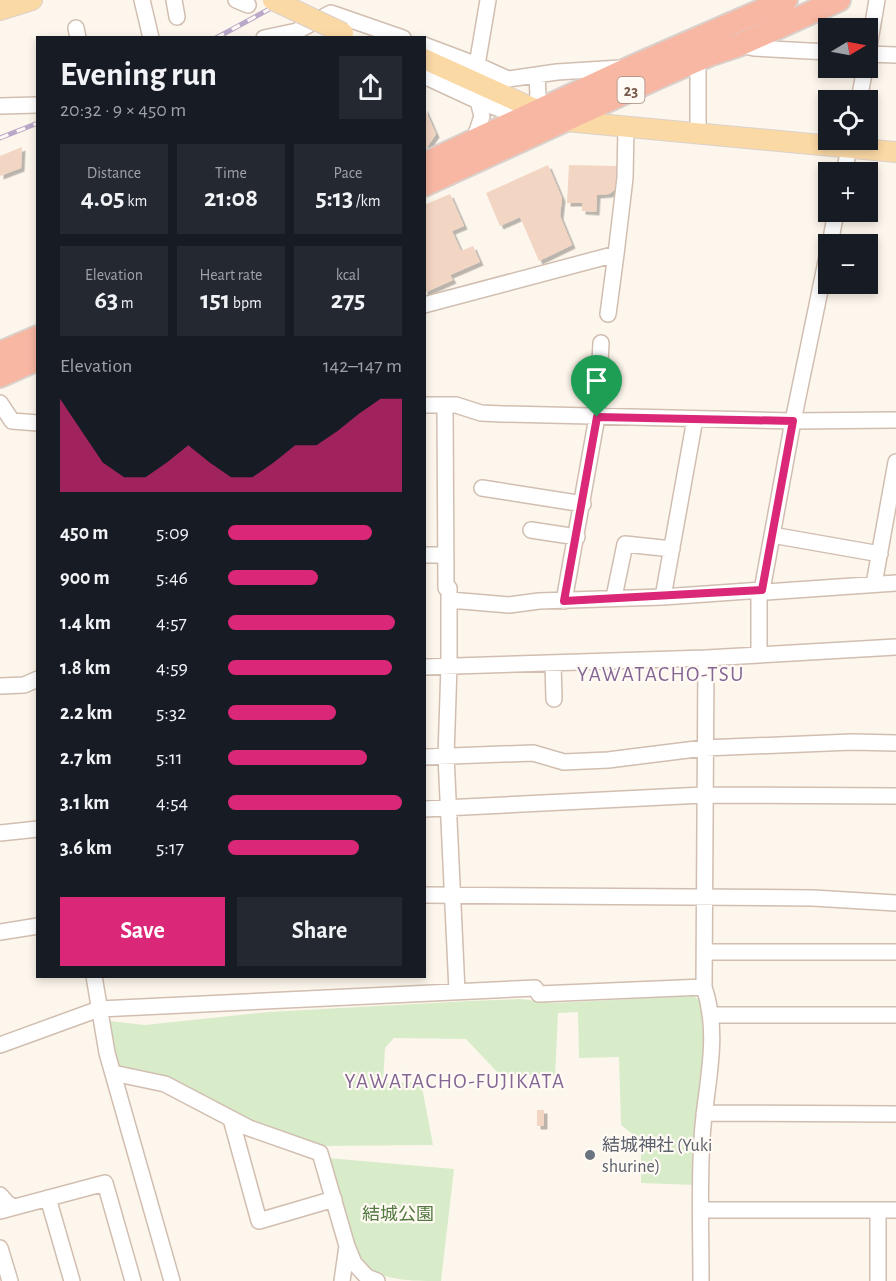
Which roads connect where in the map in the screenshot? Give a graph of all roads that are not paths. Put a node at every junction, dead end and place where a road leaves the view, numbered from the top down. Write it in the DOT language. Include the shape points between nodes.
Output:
graph roads {
  1 [pos="32,0"];
  2 [pos="142,0"];
  3 [pos="174,0"];
  4 [pos="273,0"];
  5 [pos="488,0"];
  6 [pos="786,0"];
  7 [pos="839,0"];
  8 [pos="877,0"];
  9 [pos="0,10"];
  10 [pos="177,16"];
  11 [pos="874,18"];
  12 [pos="349,35"];
  13 [pos="151,36"];
  14 [pos="273,36"];
  15 [pos="397,36"];
  16 [pos="739,45"];
  17 [pos="426,46"];
  18 [pos="818,51"];
  19 [pos="896,55"];
  20 [pos="878,57"];
  21 [pos="426,60"];
  22 [pos="695,61"];
  23 [pos="477,65"];
  24 [pos="632,67"];
  25 [pos="537,75"];
  26 [pos="426,76"];
  27 [pos="478,101"];
  28 [pos="36,105"];
  29 [pos="0,106"];
  30 [pos="566,121"];
  31 [pos="539,122"];
  32 [pos="626,127"];
  33 [pos="698,134"];
  34 [pos="474,140"];
  35 [pos="818,141"];
  36 [pos="878,148"];
  37 [pos="896,152"];
  38 [pos="426,163"];
  39 [pos="426,184"];
  40 [pos="616,254"];
  41 [pos="819,294"];
  42 [pos="426,304"];
  43 [pos="608,314"];
  44 [pos="36,337"];
  45 [pos="601,343"];
  46 [pos="0,353"];
  47 [pos="36,360"];
  48 [pos="0,376"];
  49 [pos="0,403"];
  50 [pos="426,405"];
  51 [pos="445,405"];
  52 [pos="597,417"];
  53 [pos="695,419"];
  54 [pos="896,420"];
  55 [pos="793,421"];
  56 [pos="36,423"];
  57 [pos="896,462"];
  58 [pos="482,488"];
  59 [pos="583,504"];
  60 [pos="531,530"];
  61 [pos="772,535"];
  62 [pos="576,537"];
  63 [pos="672,549"];
  64 [pos="880,554"];
  65 [pos="426,555"];
  66 [pos="446,555"];
  67 [pos="896,583"];
  68 [pos="874,584"];
  69 [pos="760,590"];
  70 [pos="448,592"];
  71 [pos="614,597"];
  72 [pos="663,597"];
  73 [pos="564,601"];
  74 [pos="896,647"];
  75 [pos="759,655"];
  76 [pos="706,658"];
  77 [pos="553,663"];
  78 [pos="449,666"];
  79 [pos="426,667"];
  80 [pos="36,680"];
  81 [pos="0,686"];
  82 [pos="554,699"];
  83 [pos="896,743"];
  84 [pos="704,748"];
  85 [pos="446,756"];
  86 [pos="426,757"];
  87 [pos="703,795"];
  88 [pos="896,796"];
  89 [pos="448,808"];
  90 [pos="426,809"];
  91 [pos="36,829"];
  92 [pos="0,833"];
  93 [pos="452,894"];
  94 [pos="426,895"];
  95 [pos="704,896"];
  96 [pos="896,903"];
  97 [pos="36,926"];
  98 [pos="0,932"];
  99 [pos="704,952"];
  100 [pos="896,952"];
  101 [pos="94,978"];
  102 [pos="704,987"];
  103 [pos="457,991"];
  104 [pos="99,1009"];
  105 [pos="710,1015"];
  106 [pos="896,1016"];
  107 [pos="0,1045"];
  108 [pos="113,1073"];
  109 [pos="704,1113"];
  110 [pos="896,1114"];
  111 [pos="231,1119"];
  112 [pos="0,1195"];
  113 [pos="48,1198"];
  114 [pos="334,1199"];
  115 [pos="15,1207"];
  116 [pos="701,1210"];
  117 [pos="878,1210"];
  118 [pos="896,1210"];
  119 [pos="0,1211"];
  120 [pos="347,1246"];
  121 [pos="0,1248"];
  122 [pos="10,1281"];
  123 [pos="72,1281"];
  124 [pos="133,1281"];
  125 [pos="172,1281"];
  126 [pos="342,1281"];
  127 [pos="377,1281"];
  128 [pos="701,1281"];
  129 [pos="878,1281"];
  1 -- 9 [label="main road"];
  2 -- 13 [label="street"];
  3 -- 10 [label="street"];
  4 -- 12 [label="main road, bridge"];
  5 -- 23 [label="street"];
  6 -- 24 [label="highway, 23"];
  7 -- 16 [label="highway, 23"];
  8 -- 11 [label="street"];
  14 -- 15 [label="street" via="297,31 331,13"];
  16 -- 18 [label="street"];
  16 -- 22 [label="highway, 23"];
  17 -- 23 [label="street"];
  19 -- 20 [label="street"];
  21 -- 31 [label="main road"];
  22 -- 30 [label="highway, 23"];
  22 -- 33 [label="street"];
  23 -- 25 [label="street" via="508,78"];
  24 -- 25 [label="street"];
  24 -- 31 [label="highway, 23"];
  25 -- 31 [label="street"];
  26 -- 27 [label="street"];
  27 -- 31 [label="street"];
  27 -- 34 [label="street" via="482,116"];
  28 -- 29 [label="street"];
  30 -- 31 [label="highway, 23"];
  30 -- 32 [label="main road"];
  31 -- 34 [label="highway, 23"];
  31 -- 39 [label="highway, 23"];
  32 -- 33 [label="main road"];
  32 -- 40 [label="street" via="625,178"];
  33 -- 35 [label="main road"];
  34 -- 38 [label="highway, 23"];
  36 -- 37 [label="main road"];
  40 -- 42 [label="street"];
  40 -- 43 [label="street"];
  41 -- 55 [label="street"];
  44 -- 46 [label="highway"];
  45 -- 52 [label="street"];
  47 -- 48 [label="highway"];
  49 -- 56 [label="street" via="12,421"];
  50 -- 51 [label="street"];
  51 -- 52 [label="street" via="481,413"];
  51 -- 66 [label="street"];
  52 -- 53 [label="street"];
  52 -- 59 [label="street"];
  53 -- 55 [label="street"];
  53 -- 63 [label="street"];
  54 -- 55 [label="street"];
  55 -- 61 [label="street"];
  57 -- 64 [label="street"];
  58 -- 59 [label="street"];
  59 -- 62 [label="street"];
  60 -- 62 [label="street"];
  61 -- 64 [label="street"];
  61 -- 69 [label="street"];
  62 -- 73 [label="street"];
  63 -- 71 [label="street" via="625,544"];
  63 -- 72 [label="street"];
  64 -- 68 [label="street"];
  65 -- 66 [label="street"];
  66 -- 70 [label="street"];
  67 -- 68 [label="street"];
  68 -- 69 [label="street"];
  69 -- 72 [label="street"];
  69 -- 75 [label="street"];
  70 -- 73 [label="street" via="509,606"];
  70 -- 78 [label="street"];
  71 -- 72 [label="street"];
  71 -- 73 [label="street"];
  74 -- 75 [label="street"];
  75 -- 76 [label="street"];
  76 -- 77 [label="street"];
  76 -- 84 [label="street"];
  77 -- 78 [label="street"];
  77 -- 82 [label="street"];
  78 -- 79 [label="street"];
  78 -- 85 [label="street"];
  80 -- 81 [label="street" via="24,685"];
  83 -- 84 [label="street"];
  84 -- 85 [label="street" via="575,762 533,753"];
  84 -- 87 [label="street"];
  85 -- 86 [label="street"];
  85 -- 89 [label="street"];
  87 -- 88 [label="street"];
  87 -- 89 [label="street"];
  87 -- 95 [label="street"];
  89 -- 90 [label="street"];
  89 -- 93 [label="street"];
  91 -- 92 [label="street"];
  93 -- 94 [label="street"];
  93 -- 95 [label="street"];
  93 -- 103 [label="street"];
  95 -- 96 [label="street"];
  95 -- 99 [label="street"];
  97 -- 98 [label="street"];
  99 -- 100 [label="street"];
  99 -- 102 [label="street"];
  101 -- 104 [label="street"];
  102 -- 103 [label="street" via="539,994 535,988"];
  102 -- 105 [label="street"];
  103 -- 104 [label="street"];
  104 -- 107 [label="street"];
  104 -- 108 [label="street"];
  105 -- 106 [label="street"];
  105 -- 109 [label="street" via="713,1052"];
  108 -- 111 [label="street" via="165,1084"];
  108 -- 125 [label="street"];
  109 -- 110 [label="street"];
  109 -- 116 [label="street"];
  111 -- 114 [label="street" via="320,1153"];
  111 -- 114 [label="street" via="259,1221"];
  112 -- 115 [label="street"];
  113 -- 115 [label="street"];
  113 -- 123 [label="street"];
  113 -- 124 [label="street" via="105,1183"];
  114 -- 120 [label="street"];
  115 -- 119 [label="street"];
  116 -- 117 [label="street"];
  116 -- 128 [label="street"];
  117 -- 118 [label="street"];
  117 -- 129 [label="street"];
  120 -- 126 [label="street"];
  120 -- 127 [label="street" via="354,1263 367,1277"];
  121 -- 122 [label="street"];
}
